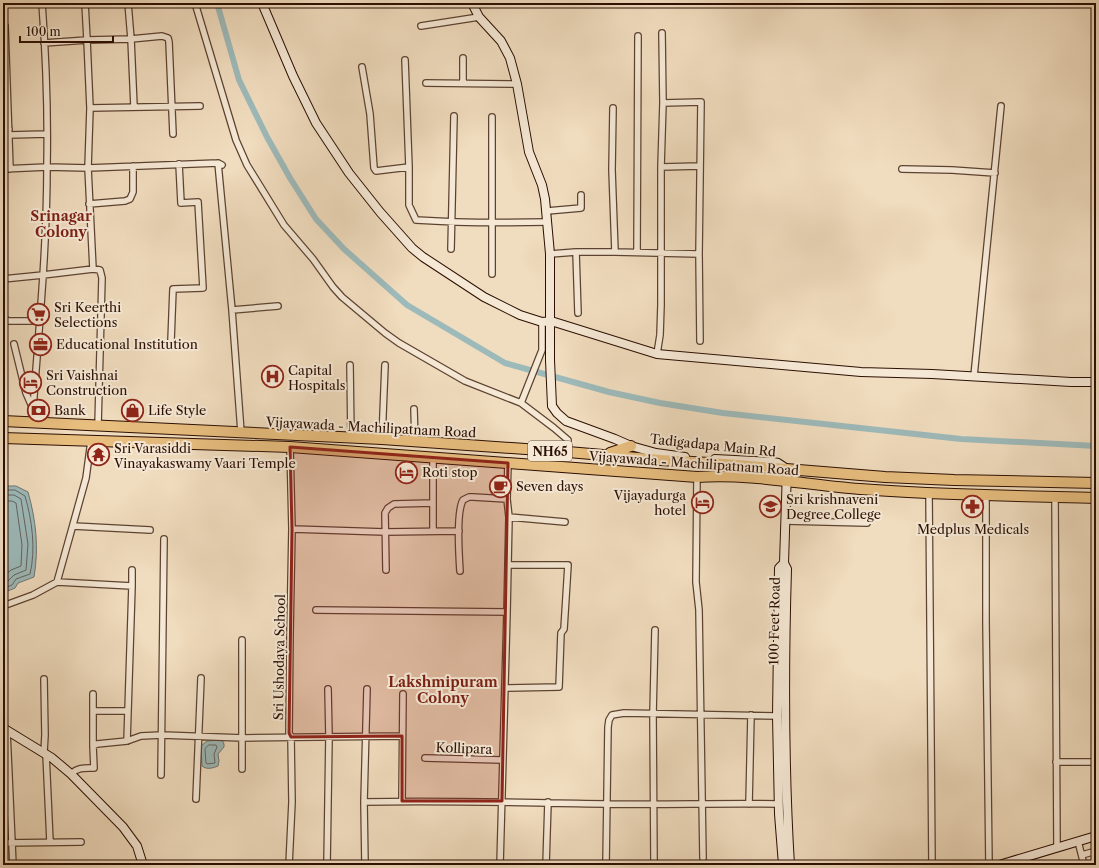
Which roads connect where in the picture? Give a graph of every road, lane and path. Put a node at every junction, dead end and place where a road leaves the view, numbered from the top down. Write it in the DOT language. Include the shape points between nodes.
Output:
graph roads {
  1 [pos="42,3"];
  2 [pos="85,3"];
  3 [pos="128,3"];
  4 [pos="195,3"];
  5 [pos="262,3"];
  6 [pos="472,3"];
  7 [pos="479,17"];
  8 [pos="5,26"];
  9 [pos="421,26"];
  10 [pos="662,33"];
  11 [pos="638,36"];
  12 [pos="131,39"];
  13 [pos="87,40"];
  14 [pos="44,43"];
  15 [pos="463,58"];
  16 [pos="406,60"];
  17 [pos="362,67"];
  18 [pos="426,83"];
  19 [pos="463,83"];
  20 [pos="517,84"];
  21 [pos="663,103"];
  22 [pos="172,106"];
  23 [pos="200,106"];
  24 [pos="1001,106"];
  25 [pos="134,107"];
  26 [pos="90,108"];
  27 [pos="613,108"];
  28 [pos="454,116"];
  29 [pos="492,117"];
  30 [pos="6,129"];
  31 [pos="47,134"];
  32 [pos="173,134"];
  33 [pos="9,135"];
  34 [pos="179,164"];
  35 [pos="133,166"];
  36 [pos="700,166"];
  37 [pos="47,167"];
  38 [pos="409,167"];
  39 [pos="661,167"];
  40 [pos="88,168"];
  41 [pos="10,169"];
  42 [pos="902,169"];
  43 [pos="3,170"];
  44 [pos="995,173"];
  45 [pos="581,195"];
  46 [pos="89,204"];
  47 [pos="546,211"];
  48 [pos="548,222"];
  49 [pos="452,223"];
  50 [pos="492,224"];
  51 [pos="451,249"];
  52 [pos="576,252"];
  53 [pos="615,252"];
  54 [pos="637,252"];
  55 [pos="660,253"];
  56 [pos="550,254"];
  57 [pos="699,254"];
  58 [pos="93,269"];
  59 [pos="492,274"];
  60 [pos="43,275"];
  61 [pos="3,278"];
  62 [pos="278,306"];
  63 [pos="232,310"];
  64 [pos="578,313"];
  65 [pos="3,315"];
  66 [pos="40,321"];
  67 [pos="546,322"];
  68 [pos="171,341"];
  69 [pos="700,341"];
  70 [pos="14,344"];
  71 [pos="657,354"];
  72 [pos="350,365"];
  73 [pos="385,365"];
  74 [pos="974,376"];
  75 [pos="1096,382"];
  76 [pos="521,403"];
  77 [pos="33,409"];
  78 [pos="414,409"];
  79 [pos="3,421"];
  80 [pos="32,422"];
  81 [pos="98,425"];
  82 [pos="241,432"];
  83 [pos="3,438"];
  84 [pos="351,438"];
  85 [pos="382,439"];
  86 [pos="92,441"];
  87 [pos="415,442"];
  88 [pos="631,446"];
  89 [pos="290,447"];
  90 [pos="568,452"];
  91 [pos="598,454"];
  92 [pos="433,457"];
  93 [pos="508,462"];
  94 [pos="787,469"];
  95 [pos="849,474"];
  96 [pos="697,477"];
  97 [pos="786,481"];
  98 [pos="1096,483"];
  99 [pos="846,488"];
  100 [pos="929,494"];
  101 [pos="986,496"];
  102 [pos="1055,497"];
  103 [pos="1096,498"];
  104 [pos="507,499"];
  105 [pos="433,503"];
  106 [pos="509,517"];
  107 [pos="785,521"];
  108 [pos="564,522"];
  109 [pos="866,523"];
  110 [pos="73,526"];
  111 [pos="292,529"];
  112 [pos="150,530"];
  113 [pos="433,531"];
  114 [pos="459,531"];
  115 [pos="385,532"];
  116 [pos="164,539"];
  117 [pos="784,563"];
  118 [pos="508,564"];
  119 [pos="132,570"];
  120 [pos="386,570"];
  121 [pos="460,571"];
  122 [pos="57,582"];
  123 [pos="132,586"];
  124 [pos="3,606"];
  125 [pos="316,610"];
  126 [pos="507,612"];
  127 [pos="655,630"];
  128 [pos="242,640"];
  129 [pos="201,678"];
  130 [pos="44,679"];
  131 [pos="505,688"];
  132 [pos="328,689"];
  133 [pos="367,689"];
  134 [pos="93,694"];
  135 [pos="403,694"];
  136 [pos="94,711"];
  137 [pos="128,711"];
  138 [pos="653,714"];
  139 [pos="700,714"];
  140 [pos="751,715"];
  141 [pos="777,716"];
  142 [pos="5,729"];
  143 [pos="162,735"];
  144 [pos="291,736"];
  145 [pos="402,736"];
  146 [pos="198,737"];
  147 [pos="329,737"];
  148 [pos="366,737"];
  149 [pos="243,738"];
  150 [pos="127,741"];
  151 [pos="93,746"];
  152 [pos="45,753"];
  153 [pos="425,758"];
  154 [pos="502,760"];
  155 [pos="1056,762"];
  156 [pos="1096,762"];
  157 [pos="242,769"];
  158 [pos="71,774"];
  159 [pos="161,775"];
  160 [pos="196,799"];
  161 [pos="402,801"];
  162 [pos="502,801"];
  163 [pos="364,802"];
  164 [pos="548,802"];
  165 [pos="702,803"];
  166 [pos="606,804"];
  167 [pos="653,804"];
  168 [pos="749,804"];
  169 [pos="779,804"];
  170 [pos="1096,836"];
  171 [pos="1078,841"];
  172 [pos="50,842"];
  173 [pos="81,842"];
  174 [pos="3,843"];
  175 [pos="12,843"];
  176 [pos="1057,847"];
  177 [pos="1096,851"];
  178 [pos="1082,855"];
  179 [pos="703,858"];
  180 [pos="654,862"];
  181 [pos="13,865"];
  182 [pos="143,865"];
  183 [pos="289,865"];
  184 [pos="327,865"];
  185 [pos="365,865"];
  186 [pos="500,865"];
  187 [pos="546,865"];
  188 [pos="606,865"];
  189 [pos="783,865"];
  190 [pos="790,865"];
  191 [pos="932,865"];
  192 [pos="989,865"];
  193 [pos="999,865"];
  194 [pos="1084,865"];
  1 -- 14 [label="street"];
  2 -- 13 [label="street"];
  3 -- 12 [label="street"];
  4 -- 76 [label="street" via="236,140 247,165 284,225 314,259 333,287 399,343 465,381"];
  5 -- 67 [label="street" via="316,123 349,173 412,248 484,297 520,315"];
  6 -- 7 [label="street"];
  7 -- 9 [label="street"];
  7 -- 20 [label="street" via="506,49"];
  8 -- 30 [label="street"];
  10 -- 21 [label="street"];
  11 -- 54 [label="street"];
  12 -- 13 [label="street"];
  12 -- 22 [label="street" via="162,36 168,38"];
  12 -- 25 [label="street"];
  13 -- 14 [label="street"];
  13 -- 26 [label="street"];
  14 -- 31 [label="street"];
  15 -- 19 [label="street"];
  16 -- 38 [label="street"];
  17 -- 38 [label="street" via="370,114 374,168 376,171"];
  18 -- 19 [label="street"];
  19 -- 20 [label="street"];
  20 -- 47 [label="street" via="529,152 542,185"];
  21 -- 36 [label="street" via="701,102"];
  21 -- 39 [label="street"];
  22 -- 23 [label="street"];
  22 -- 25 [label="street"];
  22 -- 32 [label="street"];
  24 -- 44 [label="street"];
  25 -- 26 [label="street"];
  26 -- 40 [label="street"];
  27 -- 53 [label="street"];
  28 -- 49 [label="street"];
  29 -- 50 [label="street"];
  30 -- 33 [label="street"];
  31 -- 33 [label="street"];
  31 -- 37 [label="street"];
  33 -- 41 [label="street"];
  34 -- 35 [label="street"];
  34 -- 63 [label="street" via="220,164"];
  34 -- 68 [label="street" via="181,202 198,202 203,288 173,289"];
  35 -- 40 [label="street"];
  35 -- 46 [label="street" via="133,192 130,200"];
  36 -- 39 [label="street"];
  36 -- 57 [label="street"];
  37 -- 40 [label="street"];
  37 -- 41 [label="street"];
  37 -- 60 [label="street"];
  38 -- 49 [label="street" via="409,205 416,220"];
  39 -- 55 [label="street"];
  40 -- 46 [label="street"];
  41 -- 43 [label="street"];
  42 -- 44 [label="street"];
  44 -- 74 [label="street"];
  45 -- 47 [label="street" via="581,208"];
  46 -- 58 [label="street"];
  47 -- 48 [label="street"];
  48 -- 50 [label="street"];
  48 -- 56 [label="street"];
  49 -- 50 [label="street"];
  49 -- 51 [label="street"];
  50 -- 59 [label="street"];
  52 -- 53 [label="street"];
  52 -- 56 [label="street"];
  52 -- 64 [label="street"];
  53 -- 54 [label="street"];
  54 -- 55 [label="street"];
  55 -- 57 [label="street"];
  55 -- 71 [label="street" via="660,335"];
  56 -- 67 [label="street"];
  57 -- 69 [label="street"];
  58 -- 60 [label="street"];
  58 -- 81 [label="street" via="100,270 102,278"];
  60 -- 61 [label="street"];
  60 -- 66 [label="street"];
  62 -- 63 [label="street"];
  63 -- 82 [label="street"];
  65 -- 66 [label="street" via="8,322"];
  66 -- 77 [label="street"];
  67 -- 71 [label="street"];
  67 -- 76 [label="street" via="542,350"];
  67 -- 88 [label="street, Tadigadapa Main Rd" via="550,335 552,406 556,413 566,420"];
  70 -- 77 [label="street" via="26,393"];
  71 -- 74 [label="street" via="861,372"];
  72 -- 84 [label="street"];
  73 -- 85 [label="street"];
  74 -- 75 [label="street"];
  76 -- 90 [label="street" via="568,440"];
  77 -- 80 [label="street"];
  78 -- 87 [label="street"];
  79 -- 80 [label="highway, Vijayawada - Machilipatnam Road / NH65"];
  80 -- 81 [label="highway, Vijayawada - Machilipatnam Road / NH65"];
  81 -- 82 [label="highway, Vijayawada - Machilipatnam Road / NH65"];
  82 -- 84 [label="highway, Vijayawada - Machilipatnam Road / NH65"];
  83 -- 86 [label="highway, Vijayawada - Machilipatnam Road / NH65"];
  84 -- 85 [label="highway, Vijayawada - Machilipatnam Road / NH65"];
  85 -- 87 [label="highway, Vijayawada - Machilipatnam Road / NH65"];
  86 -- 89 [label="highway, Vijayawada - Machilipatnam Road / NH65"];
  86 -- 110 [label="street" via="86,478"];
  87 -- 90 [label="highway, Vijayawada - Machilipatnam Road / NH65"];
  88 -- 91 [label="highway" via="612,453"];
  88 -- 94 [label="street, Tadigadapa Main Rd" via="682,457 773,462"];
  89 -- 92 [label="highway, Vijayawada - Machilipatnam Road / NH65"];
  89 -- 111 [label="street, Sri Ushodaya School"];
  90 -- 91 [label="highway, Vijayawada - Machilipatnam Road / NH65"];
  91 -- 94 [label="highway, Vijayawada - Machilipatnam Road / NH65"];
  92 -- 93 [label="highway, Vijayawada - Machilipatnam Road / NH65"];
  92 -- 105 [label="street"];
  93 -- 96 [label="highway, Vijayawada - Machilipatnam Road / NH65"];
  93 -- 104 [label="street"];
  94 -- 95 [label="highway, Vijayawada - Machilipatnam Road / NH65"];
  94 -- 97 [label="street"];
  95 -- 98 [label="highway, Vijayawada - Machilipatnam Road / NH65" via="954,480"];
  95 -- 99 [label="highway"];
  96 -- 97 [label="highway, Vijayawada - Machilipatnam Road / NH65" via="722,475"];
  96 -- 139 [label="street" via="696,582 699,610"];
  97 -- 99 [label="highway, Vijayawada - Machilipatnam Road / NH65"];
  97 -- 107 [label="street"];
  99 -- 100 [label="highway, Vijayawada - Machilipatnam Road / NH65"];
  100 -- 101 [label="highway, Vijayawada - Machilipatnam Road / NH65"];
  100 -- 191 [label="street"];
  101 -- 102 [label="highway, Vijayawada - Machilipatnam Road / NH65"];
  101 -- 192 [label="street"];
  102 -- 103 [label="highway, Vijayawada - Machilipatnam Road / NH65"];
  102 -- 155 [label="street"];
  104 -- 106 [label="street"];
  104 -- 114 [label="street" via="469,497 463,500"];
  105 -- 113 [label="street"];
  105 -- 115 [label="street" via="391,505 385,513"];
  106 -- 108 [label="street"];
  106 -- 118 [label="street"];
  107 -- 109 [label="street"];
  107 -- 117 [label="street"];
  110 -- 112 [label="street"];
  110 -- 122 [label="street"];
  111 -- 115 [label="street"];
  111 -- 144 [label="street, Sri Ushodaya School" via="289,726"];
  113 -- 114 [label="street"];
  113 -- 115 [label="street"];
  114 -- 121 [label="street"];
  115 -- 120 [label="street"];
  116 -- 143 [label="street"];
  117 -- 141 [label="street, 100 Feet Road" via="779,574"];
  117 -- 190 [label="street, 100 Feet Road" via="787,569 785,701"];
  118 -- 126 [label="street"];
  118 -- 131 [label="street" via="568,565 559,687"];
  119 -- 123 [label="street"];
  122 -- 123 [label="street"];
  122 -- 124 [label="street" via="51,587"];
  123 -- 137 [label="street"];
  125 -- 126 [label="street"];
  126 -- 131 [label="street"];
  127 -- 138 [label="street"];
  128 -- 149 [label="street"];
  129 -- 146 [label="street"];
  130 -- 152 [label="street"];
  131 -- 154 [label="street"];
  132 -- 147 [label="street"];
  133 -- 148 [label="street"];
  134 -- 136 [label="street"];
  135 -- 145 [label="street"];
  136 -- 137 [label="street"];
  136 -- 151 [label="street"];
  137 -- 150 [label="street"];
  138 -- 139 [label="street"];
  138 -- 166 [label="street" via="617,713 610,717"];
  138 -- 167 [label="street"];
  139 -- 140 [label="street"];
  139 -- 165 [label="street"];
  140 -- 141 [label="street"];
  140 -- 168 [label="street"];
  141 -- 169 [label="street, 100 Feet Road"];
  142 -- 152 [label="street"];
  142 -- 175 [label="street"];
  143 -- 146 [label="street"];
  143 -- 150 [label="street" via="141,736"];
  143 -- 159 [label="street"];
  144 -- 147 [label="street"];
  144 -- 149 [label="street"];
  144 -- 183 [label="street, Sri Ushodaya School" via="292,802"];
  145 -- 148 [label="street"];
  145 -- 161 [label="street"];
  146 -- 149 [label="street"];
  146 -- 160 [label="street"];
  147 -- 148 [label="street"];
  147 -- 184 [label="street"];
  148 -- 163 [label="street"];
  149 -- 157 [label="street"];
  150 -- 151 [label="street"];
  151 -- 158 [label="street" via="94,768 80,768"];
  152 -- 158 [label="street"];
  152 -- 172 [label="street"];
  153 -- 154 [label="street, Kollipara"];
  154 -- 162 [label="street"];
  155 -- 156 [label="street"];
  155 -- 176 [label="street"];
  158 -- 182 [label="street" via="123,828 137,846"];
  161 -- 162 [label="street"];
  161 -- 163 [label="street"];
  162 -- 164 [label="street"];
  162 -- 186 [label="street"];
  163 -- 185 [label="street"];
  164 -- 166 [label="street"];
  164 -- 187 [label="street"];
  165 -- 167 [label="street"];
  165 -- 168 [label="street"];
  165 -- 179 [label="street"];
  166 -- 167 [label="street"];
  166 -- 188 [label="street"];
  167 -- 180 [label="street"];
  168 -- 169 [label="street"];
  169 -- 189 [label="street, 100 Feet Road"];
  170 -- 171 [label="street"];
  171 -- 176 [label="street"];
  171 -- 178 [label="street"];
  172 -- 173 [label="street"];
  172 -- 175 [label="street"];
  174 -- 175 [label="street"];
  175 -- 181 [label="street"];
  176 -- 193 [label="street"];
  177 -- 178 [label="street"];
  178 -- 194 [label="street"];
}
